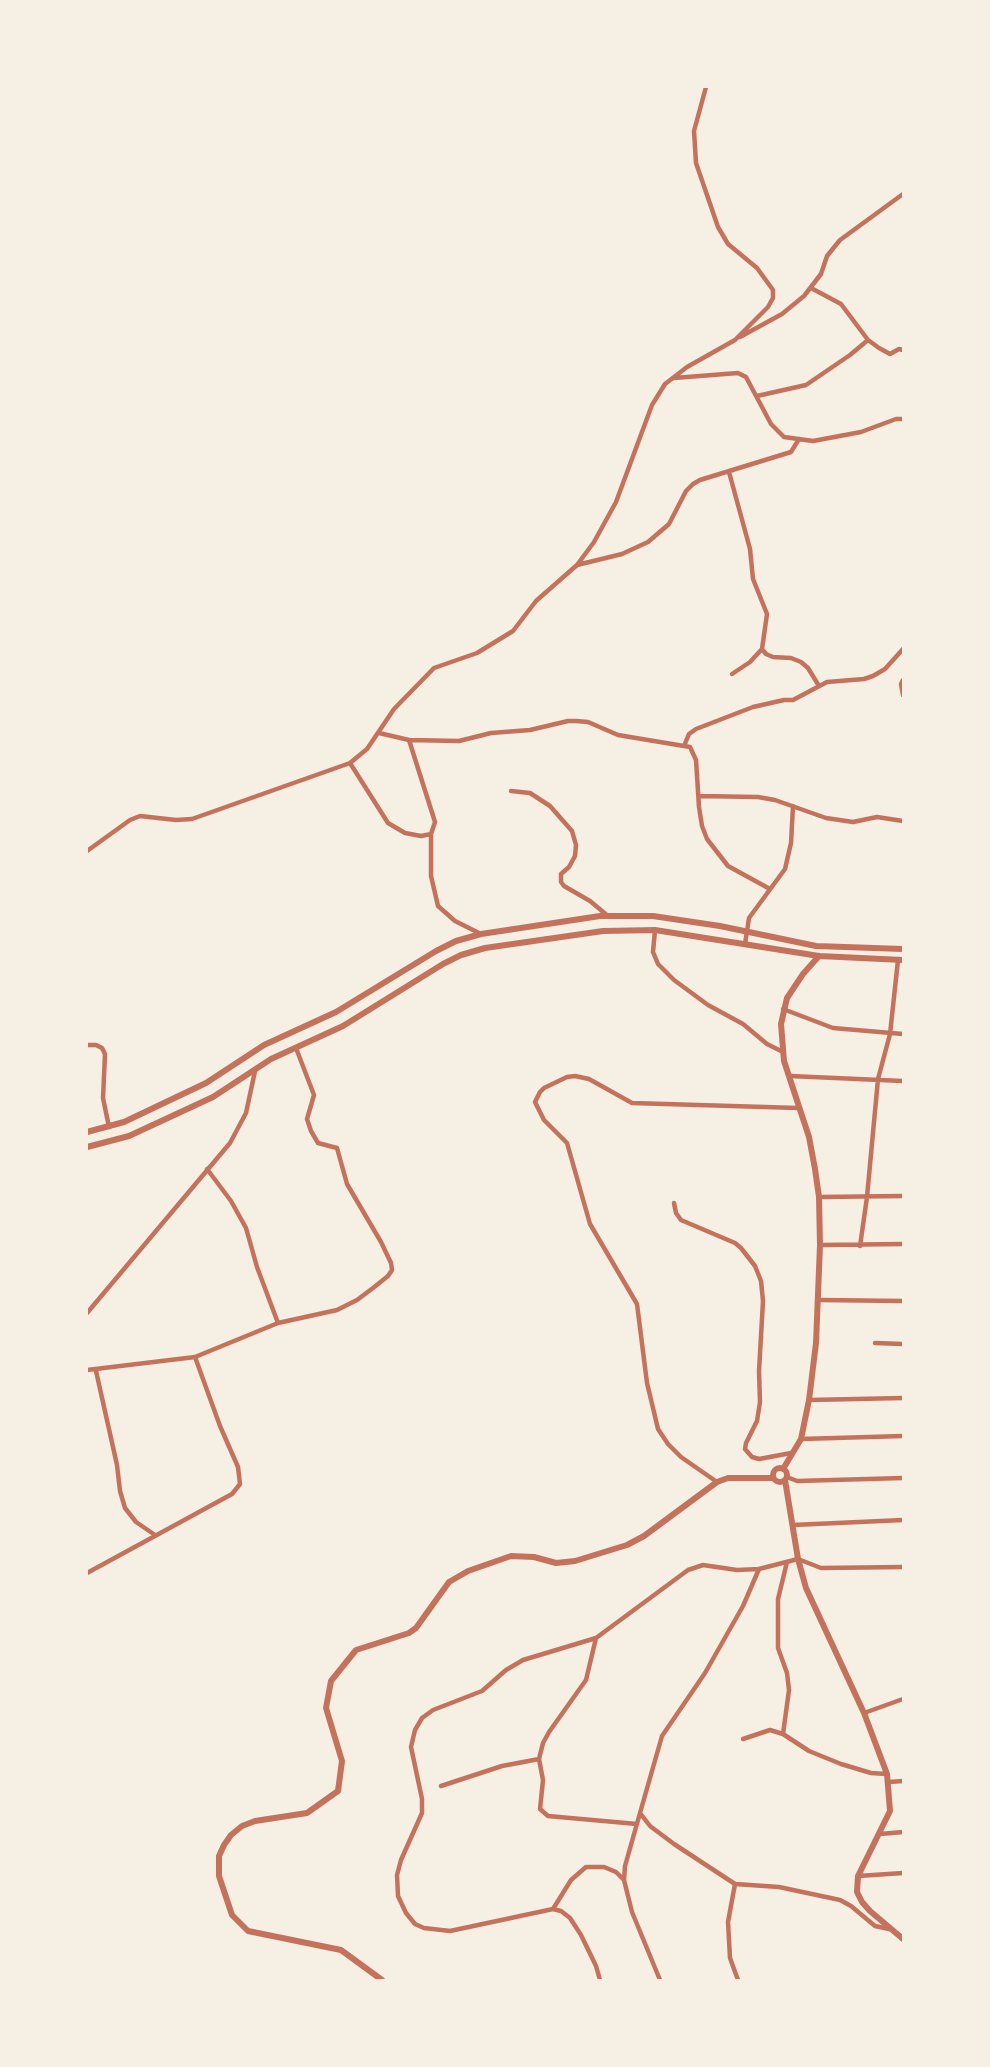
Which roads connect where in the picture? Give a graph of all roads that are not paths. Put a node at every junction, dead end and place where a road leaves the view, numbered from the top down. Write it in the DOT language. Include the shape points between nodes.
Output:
graph roads {
  1 [pos="706,87"];
  2 [pos="903,194"];
  3 [pos="811,288"];
  4 [pos="735,340"];
  5 [pos="868,340"];
  6 [pos="903,350"];
  7 [pos="674,378"];
  8 [pos="757,396"];
  9 [pos="903,419"];
  10 [pos="799,439"];
  11 [pos="729,472"];
  12 [pos="577,565"];
  13 [pos="762,649"];
  14 [pos="903,649"];
  15 [pos="732,674"];
  16 [pos="903,680"];
  17 [pos="819,686"];
  18 [pos="903,696"];
  19 [pos="379,733"];
  20 [pos="409,740"];
  21 [pos="684,746"];
  22 [pos="350,763"];
  23 [pos="511,791"];
  24 [pos="699,796"];
  25 [pos="793,806"];
  26 [pos="903,821"];
  27 [pos="431,834"];
  28 [pos="87,851"];
  29 [pos="770,889"];
  30 [pos="608,916"];
  31 [pos="690,922"];
  32 [pos="655,930"];
  33 [pos="745,932"];
  34 [pos="481,934"];
  35 [pos="689,934"];
  36 [pos="745,944"];
  37 [pos="903,949"];
  38 [pos="819,956"];
  39 [pos="900,960"];
  40 [pos="372,990"];
  41 [pos="381,1002"];
  42 [pos="783,1010"];
  43 [pos="890,1034"];
  44 [pos="903,1034"];
  45 [pos="87,1045"];
  46 [pos="296,1048"];
  47 [pos="783,1052"];
  48 [pos="255,1071"];
  49 [pos="790,1076"];
  50 [pos="878,1079"];
  51 [pos="903,1081"];
  52 [pos="798,1108"];
  53 [pos="109,1127"];
  54 [pos="87,1132"];
  55 [pos="87,1147"];
  56 [pos="207,1170"];
  57 [pos="903,1196"];
  58 [pos="819,1197"];
  59 [pos="867,1197"];
  60 [pos="674,1203"];
  61 [pos="903,1244"];
  62 [pos="820,1245"];
  63 [pos="860,1246"];
  64 [pos="819,1300"];
  65 [pos="903,1301"];
  66 [pos="87,1313"];
  67 [pos="278,1323"];
  68 [pos="875,1343"];
  69 [pos="903,1344"];
  70 [pos="195,1357"];
  71 [pos="87,1371"];
  72 [pos="96,1371"];
  73 [pos="903,1398"];
  74 [pos="809,1400"];
  75 [pos="903,1436"];
  76 [pos="801,1439"];
  77 [pos="791,1453"];
  78 [pos="783,1469"];
  79 [pos="773,1478"];
  80 [pos="903,1478"];
  81 [pos="786,1479"];
  82 [pos="717,1482"];
  83 [pos="903,1520"];
  84 [pos="793,1525"];
  85 [pos="155,1535"];
  86 [pos="798,1559"];
  87 [pos="787,1562"];
  88 [pos="903,1567"];
  89 [pos="759,1569"];
  90 [pos="87,1573"];
  91 [pos="596,1638"];
  92 [pos="903,1699"];
  93 [pos="864,1713"];
  94 [pos="783,1734"];
  95 [pos="743,1739"];
  96 [pos="539,1759"];
  97 [pos="887,1774"];
  98 [pos="903,1781"];
  99 [pos="889,1782"];
  100 [pos="441,1786"];
  101 [pos="640,1813"];
  102 [pos="637,1824"];
  103 [pos="903,1832"];
  104 [pos="880,1834"];
  105 [pos="903,1873"];
  106 [pos="858,1876"];
  107 [pos="624,1880"];
  108 [pos="735,1884"];
  109 [pos="553,1909"];
  110 [pos="892,1929"];
  111 [pos="903,1939"];
  112 [pos="382,1980"];
  113 [pos="600,1980"];
  114 [pos="660,1980"];
  115 [pos="738,1980"];
  1 -- 4 [label="street" via="694,131 696,163 728,244 757,268 773,290 768,307"];
  2 -- 3 [label="street" via="840,240"];
  3 -- 4 [label="street" via="782,314"];
  3 -- 5 [label="street" via="841,304"];
  4 -- 7 [label="street"];
  5 -- 6 [label="street" via="890,354"];
  5 -- 8 [label="street" via="806,385"];
  7 -- 8 [label="street" via="738,373 746,377"];
  7 -- 12 [label="street" via="664,384 652,405 616,502"];
  8 -- 10 [label="street" via="771,424 784,437"];
  9 -- 10 [label="street" via="861,432 813,441"];
  10 -- 11 [label="street" via="791,452"];
  11 -- 12 [label="street" via="693,484 669,524 648,542 622,554"];
  11 -- 13 [label="street" via="750,549 753,579 767,614"];
  12 -- 19 [label="street" via="536,601 513,631 477,653 434,668 394,709"];
  13 -- 15 [label="street"];
  13 -- 17 [label="street" via="774,657 801,662"];
  14 -- 17 [label="street" via="873,676"];
  16 -- 18 [label="street"];
  17 -- 21 [label="street" via="793,700 753,706 707,724 689,734"];
  19 -- 20 [label="street"];
  19 -- 22 [label="street"];
  20 -- 21 [label="street" via="459,741 576,721 618,735"];
  20 -- 27 [label="street" via="433,815 435,825"];
  21 -- 24 [label="street" via="690,747 696,760"];
  22 -- 27 [label="street" via="388,823 405,833"];
  22 -- 28 [label="street" via="192,819 140,816"];
  23 -- 30 [label="street" via="530,794 550,806 572,831 574,856 561,874 561,882"];
  24 -- 25 [label="street" via="758,797"];
  24 -- 29 [label="street" via="702,826 721,860"];
  25 -- 26 [label="street" via="826,818 853,822 877,818"];
  25 -- 29 [label="street" via="789,858"];
  27 -- 34 [label="street" via="431,876 438,906 454,921"];
  29 -- 33 [label="street" via="749,918"];
  30 -- 31 [label="street" via="652,916"];
  30 -- 34 [label="street"];
  31 -- 33 [label="street"];
  31 -- 35 [label="street"];
  32 -- 35 [label="street"];
  32 -- 41 [label="street" via="603,931 485,948 443,964"];
  32 -- 47 [label="street" via="653,952 666,972 700,1000"];
  33 -- 36 [label="street"];
  33 -- 37 [label="street" via="816,945"];
  34 -- 40 [label="street" via="436,951"];
  35 -- 36 [label="street"];
  36 -- 38 [label="street"];
  38 -- 39 [label="street"];
  38 -- 42 [label="street" via="787,998"];
  39 -- 43 [label="street"];
  40 -- 41 [label="street"];
  40 -- 53 [label="street" via="336,1012 264,1045 206,1083"];
  41 -- 46 [label="street" via="343,1026"];
  42 -- 43 [label="street" via="833,1028"];
  42 -- 47 [label="street"];
  43 -- 44 [label="street"];
  43 -- 50 [label="street"];
  45 -- 53 [label="street" via="96,1045 105,1054 103,1098"];
  46 -- 48 [label="street"];
  46 -- 67 [label="street" via="314,1095 307,1119 311,1131 318,1143 337,1148 347,1184 381,1242 392,1270 357,1300 337,1310"];
  47 -- 49 [label="street"];
  48 -- 55 [label="street" via="129,1137"];
  48 -- 56 [label="street" via="246,1113 230,1143"];
  49 -- 50 [label="street"];
  49 -- 52 [label="street"];
  50 -- 51 [label="street"];
  50 -- 59 [label="street"];
  52 -- 58 [label="street" via="809,1137"];
  52 -- 82 [label="street" via="632,1103 576,1076 544,1088 536,1102 544,1120 567,1143 590,1224 637,1304 647,1383 658,1429 681,1457"];
  53 -- 54 [label="street"];
  56 -- 66 [label="street"];
  56 -- 67 [label="street" via="246,1228"];
  57 -- 59 [label="street"];
  58 -- 59 [label="street"];
  58 -- 62 [label="street"];
  59 -- 63 [label="street"];
  60 -- 77 [label="street" via="681,1220 735,1243 755,1266 763,1301 760,1402 746,1449 759,1459"];
  61 -- 63 [label="street"];
  62 -- 63 [label="street"];
  62 -- 64 [label="street"];
  64 -- 65 [label="street"];
  64 -- 74 [label="street"];
  67 -- 70 [label="street"];
  68 -- 69 [label="street"];
  70 -- 72 [label="street"];
  70 -- 85 [label="street" via="238,1467 240,1484 232,1494"];
  71 -- 72 [label="street"];
  72 -- 85 [label="street" via="125,1508 136,1522"];
  73 -- 74 [label="street"];
  74 -- 76 [label="street"];
  75 -- 76 [label="street"];
  76 -- 77 [label="street"];
  77 -- 78 [label="street"];
  78 -- 79 [label="street" via="774,1471"];
  78 -- 81 [label="street"];
  79 -- 81 [label="street" via="778,1482"];
  79 -- 82 [label="street" via="728,1478"];
  80 -- 81 [label="street"];
  81 -- 84 [label="street"];
  82 -- 112 [label="street" via="627,1545 556,1563 511,1556 468,1571 449,1582 416,1628 356,1650 331,1682 326,1708 342,1761 338,1791 307,1814 242,1826 224,1845 219,1856 219,1876 232,1915 248,1931 341,1950"];
  83 -- 84 [label="street"];
  84 -- 86 [label="street"];
  85 -- 90 [label="street"];
  86 -- 87 [label="street"];
  86 -- 88 [label="street" via="821,1568"];
  86 -- 93 [label="street" via="806,1588"];
  87 -- 89 [label="street"];
  87 -- 94 [label="street" via="778,1599 778,1648 789,1690"];
  89 -- 91 [label="street" via="703,1565 688,1570"];
  89 -- 101 [label="street" via="705,1673 662,1736"];
  91 -- 96 [label="street" via="586,1680 549,1732"];
  91 -- 109 [label="street" via="524,1660 482,1691 433,1710 422,1718 411,1747 422,1813 397,1875 398,1896 415,1924 450,1931"];
  92 -- 93 [label="street"];
  93 -- 97 [label="street"];
  94 -- 95 [label="street" via="770,1730"];
  94 -- 97 [label="street" via="809,1751 841,1764"];
  96 -- 100 [label="street" via="502,1766"];
  96 -- 102 [label="street" via="543,1780 540,1809 544,1814"];
  97 -- 99 [label="street"];
  98 -- 99 [label="street"];
  99 -- 104 [label="street" via="890,1811"];
  101 -- 102 [label="street"];
  101 -- 108 [label="street" via="674,1844"];
  102 -- 107 [label="street"];
  103 -- 104 [label="street"];
  104 -- 106 [label="street"];
  105 -- 106 [label="street"];
  106 -- 110 [label="street" via="856,1892 862,1902"];
  107 -- 109 [label="street" via="604,1867 586,1868 571,1880"];
  107 -- 114 [label="street" via="632,1912"];
  108 -- 110 [label="street" via="779,1887 840,1900 875,1926"];
  108 -- 115 [label="street" via="728,1922 729,1958"];
  109 -- 113 [label="street" via="561,1911 575,1926"];
  110 -- 111 [label="street"];
}
